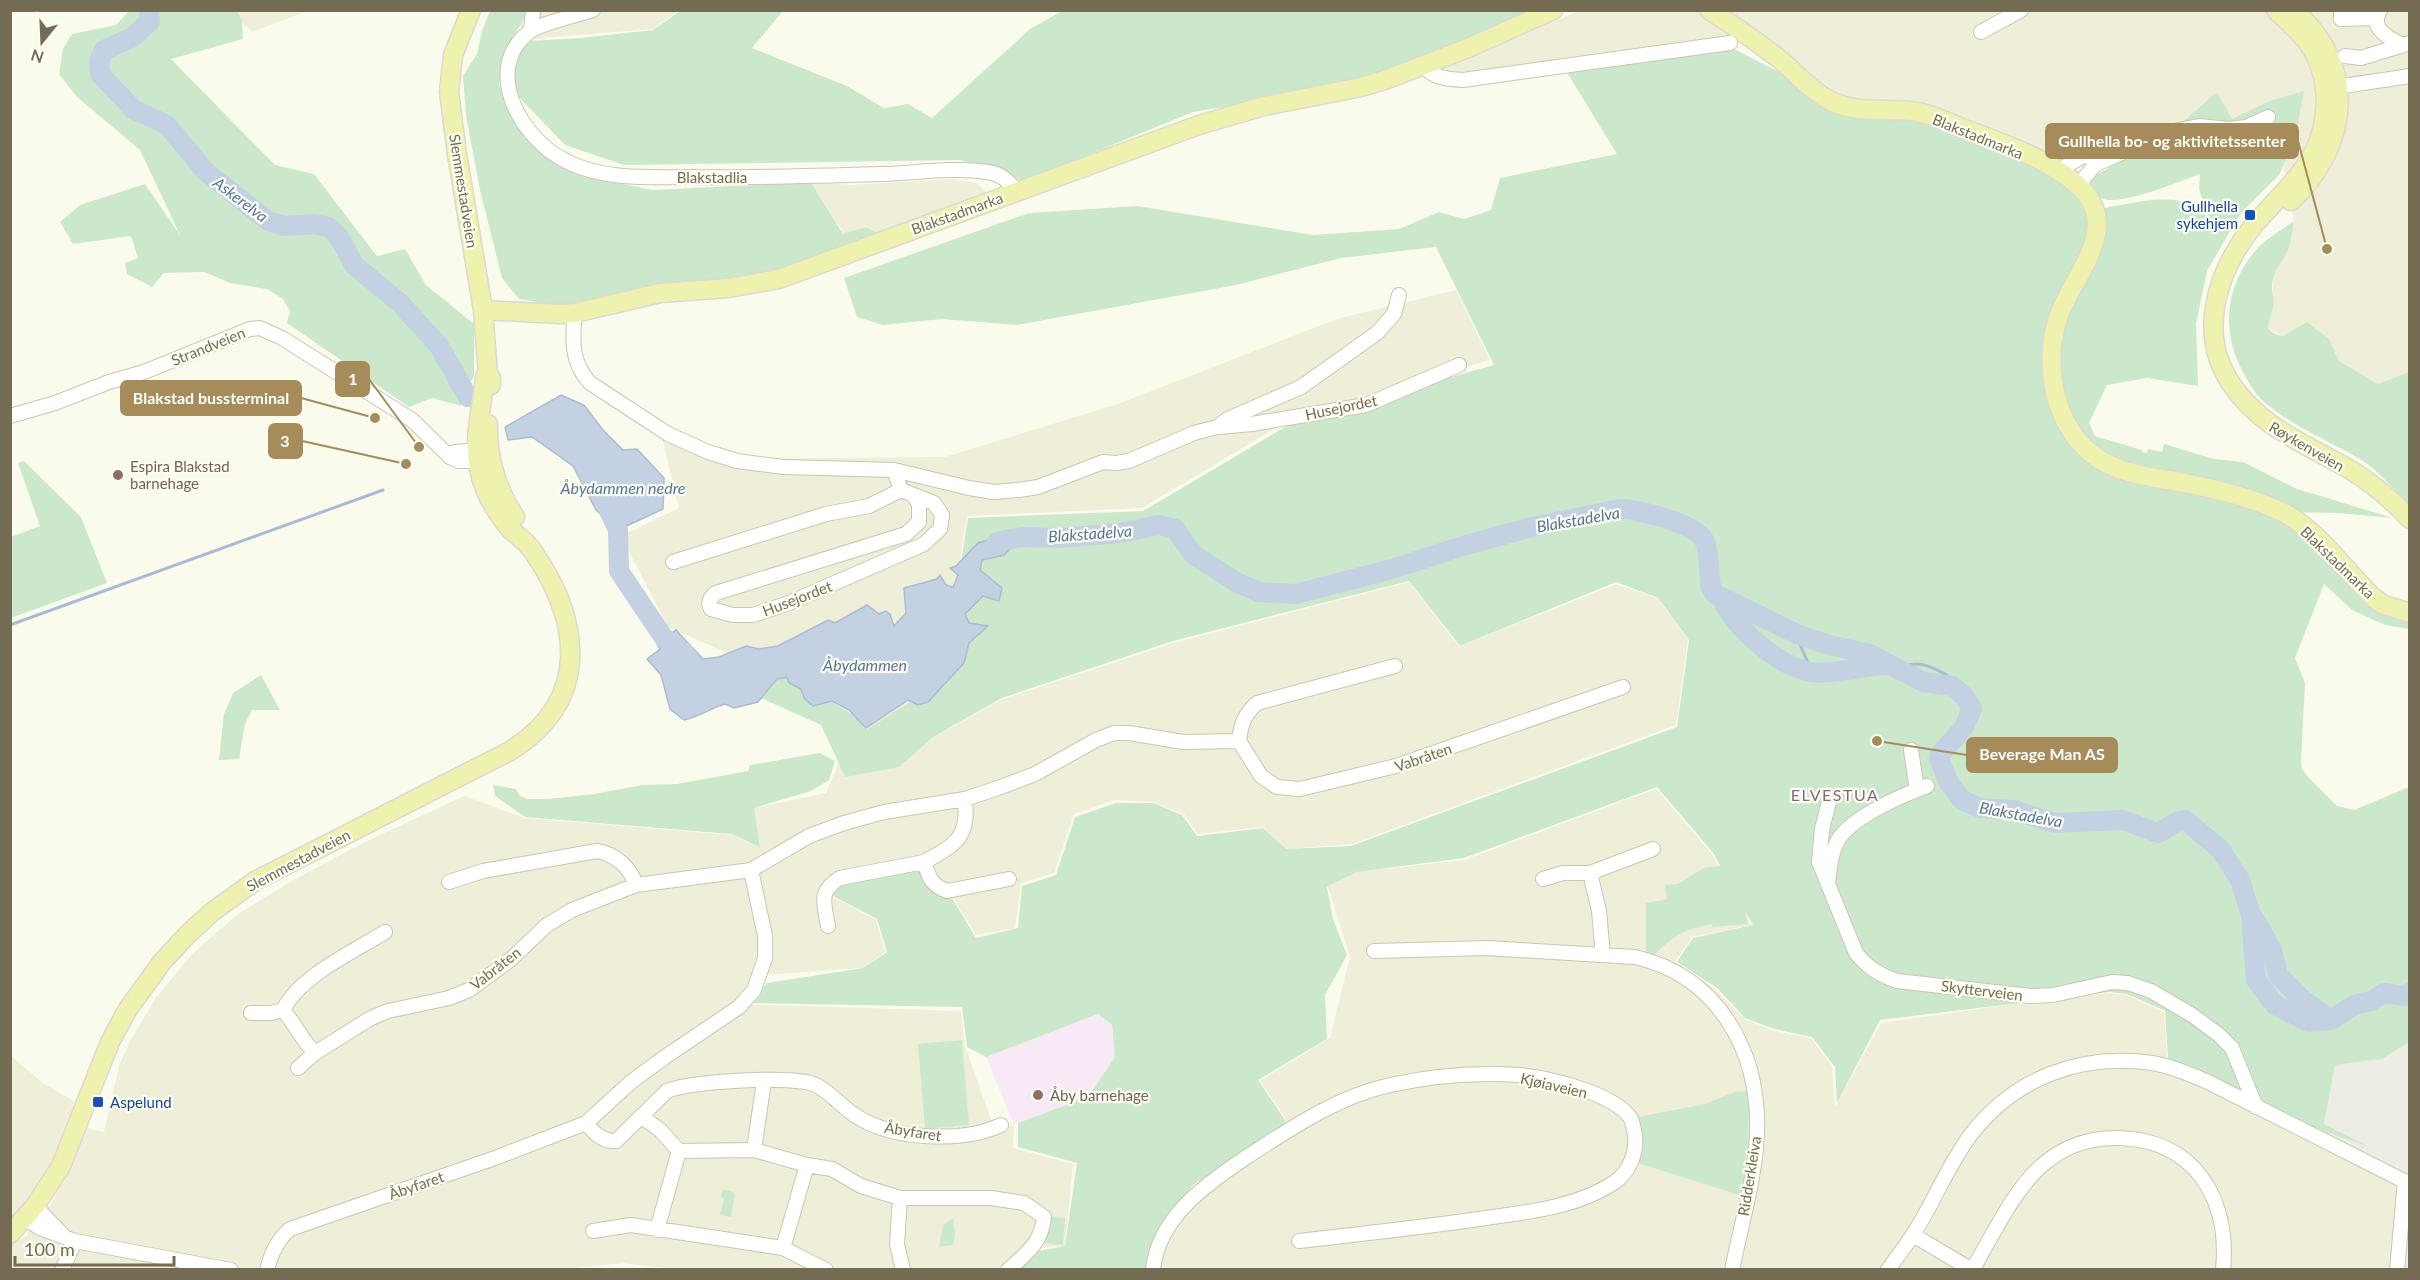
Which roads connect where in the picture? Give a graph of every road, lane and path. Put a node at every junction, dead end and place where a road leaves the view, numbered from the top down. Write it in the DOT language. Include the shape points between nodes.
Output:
graph roads {
  1 [pos="471,10"];
  2 [pos="533,10"];
  3 [pos="593,10"];
  4 [pos="1553,10"];
  5 [pos="1709,10"];
  6 [pos="2021,10"];
  7 [pos="2276,10"];
  8 [pos="2292,10"];
  9 [pos="2341,10"];
  10 [pos="2378,14"];
  11 [pos="531,30"];
  12 [pos="1981,32"];
  13 [pos="1730,43"];
  14 [pos="2406,44"];
  15 [pos="2345,56"];
  16 [pos="1423,66"];
  17 [pos="2409,76"];
  18 [pos="2331,88"];
  19 [pos="2268,117"];
  20 [pos="2096,164"];
  21 [pos="2066,166"];
  22 [pos="2078,185"];
  23 [pos="1016,191"];
  24 [pos="1399,296"];
  25 [pos="483,310"];
  26 [pos="574,313"];
  27 [pos="1459,364"];
  28 [pos="11,416"];
  29 [pos="1217,427"];
  30 [pos="481,455"];
  31 [pos="894,470"];
  32 [pos="901,490"];
  33 [pos="914,496"];
  34 [pos="2409,519"];
  35 [pos="673,562"];
  36 [pos="2409,613"];
  37 [pos="1395,666"];
  38 [pos="1623,687"];
  39 [pos="1239,741"];
  40 [pos="1911,750"];
  41 [pos="1830,798"];
  42 [pos="965,799"];
  43 [pos="1653,849"];
  44 [pos="924,862"];
  45 [pos="751,870"];
  46 [pos="1590,873"];
  47 [pos="1009,879"];
  48 [pos="1543,879"];
  49 [pos="449,882"];
  50 [pos="636,885"];
  51 [pos="1828,885"];
  52 [pos="828,926"];
  53 [pos="386,932"];
  54 [pos="1374,951"];
  55 [pos="1603,955"];
  56 [pos="283,1010"];
  57 [pos="251,1013"];
  58 [pos="315,1053"];
  59 [pos="298,1068"];
  60 [pos="764,1081"];
  61 [pos="2256,1107"];
  62 [pos="642,1117"];
  63 [pos="586,1124"];
  64 [pos="1001,1125"];
  65 [pos="754,1150"];
  66 [pos="679,1151"];
  67 [pos="807,1165"];
  68 [pos="2407,1182"];
  69 [pos="900,1198"];
  70 [pos="30,1213"];
  71 [pos="657,1230"];
  72 [pos="593,1231"];
  73 [pos="10,1234"];
  74 [pos="1913,1235"];
  75 [pos="70,1239"];
  76 [pos="1299,1241"];
  77 [pos="783,1248"];
  78 [pos="62,1269"];
  79 [pos="231,1269"];
  80 [pos="267,1269"];
  81 [pos="826,1269"];
  82 [pos="903,1269"];
  83 [pos="1008,1269"];
  84 [pos="1153,1269"];
  85 [pos="1732,1269"];
  86 [pos="1888,1269"];
  87 [pos="1972,1269"];
  88 [pos="2223,1269"];
  89 [pos="2397,1269"];
  1 -- 25 [label="main road, Slemmestadveien" via="453,55 449,92"];
  2 -- 11 [label="street"];
  3 -- 11 [label="street"];
  4 -- 16 [label="main road, Blakstadmarka"];
  5 -- 22 [label="main road, Blakstadmarka" via="1830,101 1860,110 1919,112 2001,143 2059,171"];
  6 -- 12 [label="street"];
  7 -- 18 [label="main road, Røykenveien" via="2308,44"];
  8 -- 18 [label="main road, Røykenveien" via="2313,30 2331,58"];
  9 -- 10 [label="street" via="2341,19"];
  10 -- 14 [label="street" via="2377,26 2383,34"];
  11 -- 23 [label="street, Blakstadlia" via="521,38 508,61 508,92 517,112 544,146 565,161 591,171 622,176 720,178 971,171 1002,177"];
  13 -- 16 [label="street" via="1462,80 1442,79"];
  14 -- 15 [label="street" via="2361,58"];
  16 -- 23 [label="main road, Blakstadmarka" via="1361,87 1234,114"];
  17 -- 18 [label="street"];
  18 -- 34 [label="main road, Røykenveien" via="2336,126 2323,164 2303,190 2234,256 2219,288 2214,339 2229,381 2253,410 2272,427 2366,481"];
  19 -- 20 [label="street" via="2246,127 2199,126 2169,132"];
  20 -- 21 [label="street" via="2084,156"];
  20 -- 22 [label="street"];
  22 -- 36 [label="main road, Blakstadmarka" via="2095,208 2095,237 2058,318 2052,350 2053,387 2073,435 2095,456 2120,470 2240,495 2286,514 2305,527 2375,599"];
  23 -- 26 [label="main road, Blakstadmarka" via="779,279 660,293"];
  24 -- 29 [label="street, Husejordet" via="1394,315 1386,324 1329,369 1301,387 1228,418"];
  25 -- 26 [label="main road, Blakstadmarka"];
  25 -- 30 [label="main road, Slemmestadveien" via="491,378"];
  26 -- 31 [label="street, Husejordet" via="575,363 581,374 668,434 737,461 784,467"];
  27 -- 29 [label="street, Husejordet" via="1366,405"];
  28 -- 30 [label="street, Strandveien" via="260,328 412,420 447,454 458,451"];
  29 -- 31 [label="street, Husejordet" via="1129,461 1103,462 1038,487 1019,490 969,488"];
  30 -- 70 [label="main road, Slemmestadveien" via="559,595 570,632 567,677 561,695 546,720 518,746 255,881 188,934 155,970 118,1026 70,1148"];
  31 -- 32 [label="street"];
  32 -- 33 [label="street, Husejordet"];
  32 -- 35 [label="street" via="869,506 826,514"];
  33 -- 33 [label="street, Husejordet" via="934,503 942,515 940,529 924,544 753,615 711,609 710,598 716,593 906,534 919,522 919,504"];
  37 -- 39 [label="street" via="1257,704 1242,722"];
  38 -- 39 [label="street, Vabråten" via="1396,766 1300,789 1277,787 1261,776"];
  39 -- 42 [label="street, Vabråten" via="1183,742 1114,733 1035,774"];
  40 -- 51 [label="street" via="1922,788 1882,806 1840,837 1833,852"];
  41 -- 51 [label="street, Skytterveien" via="1820,848"];
  42 -- 44 [label="street" via="965,831"];
  42 -- 45 [label="street, Vabråten" via="884,812 844,823 809,836"];
  43 -- 46 [label="street"];
  44 -- 47 [label="street" via="930,880 947,891"];
  44 -- 52 [label="street" via="840,878 829,885 824,903"];
  45 -- 50 [label="street, Vabråten"];
  45 -- 63 [label="street, Åbyfaret" via="765,936 765,958 754,990 739,1007 631,1082"];
  46 -- 48 [label="street" via="1563,873"];
  46 -- 55 [label="street"];
  49 -- 50 [label="street" via="483,871 597,851 610,853"];
  50 -- 58 [label="street, Vabråten" via="572,910 547,925 510,960 469,990 388,1011"];
  51 -- 61 [label="street, Skytterveien" via="1856,953 1880,975 1897,981 2030,996 2112,982 2151,991 2192,1015 2232,1048"];
  53 -- 56 [label="street" via="302,985"];
  54 -- 55 [label="street, Ridderkleiva" via="1486,948"];
  55 -- 85 [label="street, Ridderkleiva" via="1654,961 1678,972 1717,1005 1742,1044 1756,1100 1757,1134"];
  56 -- 57 [label="street"];
  56 -- 58 [label="street"];
  58 -- 59 [label="street, Vabråten"];
  60 -- 62 [label="street, Åbyfaret" via="676,1087"];
  60 -- 64 [label="street, Åbyfaret" via="802,1080 816,1085 856,1117 904,1132 938,1137 972,1135"];
  60 -- 65 [label="street"];
  61 -- 68 [label="street"];
  61 -- 74 [label="street" via="2208,1082 2153,1063 2092,1062 2057,1071 2028,1085 1989,1113 1953,1163"];
  62 -- 63 [label="street, Åbyfaret" via="616,1141 601,1138"];
  62 -- 66 [label="street"];
  63 -- 80 [label="street, Åbyfaret" via="290,1229 280,1237"];
  65 -- 66 [label="street"];
  65 -- 67 [label="street"];
  66 -- 71 [label="street"];
  67 -- 69 [label="street" via="832,1168 861,1186"];
  67 -- 77 [label="street"];
  68 -- 89 [label="street"];
  69 -- 82 [label="street" via="897,1244"];
  69 -- 83 [label="street" via="992,1198 1024,1203 1039,1211 1044,1217 1038,1241"];
  70 -- 73 [label="main road, Slemmestadveien"];
  70 -- 75 [label="street" via="42,1229"];
  71 -- 72 [label="street" via="631,1225"];
  71 -- 77 [label="street"];
  74 -- 86 [label="street"];
  74 -- 87 [label="street"];
  75 -- 78 [label="street"];
  75 -- 79 [label="street"];
  76 -- 84 [label="street, Kjøiaveien" via="1436,1226 1564,1204 1597,1192 1624,1173 1633,1154 1634,1127 1618,1107 1601,1097 1521,1076 1418,1080 1359,1093 1307,1118 1193,1196 1170,1224 1158,1247"];
  77 -- 81 [label="street"];
  87 -- 88 [label="street" via="2018,1192 2040,1167 2067,1149 2105,1138 2143,1140 2163,1147 2198,1172 2220,1214"];
}
